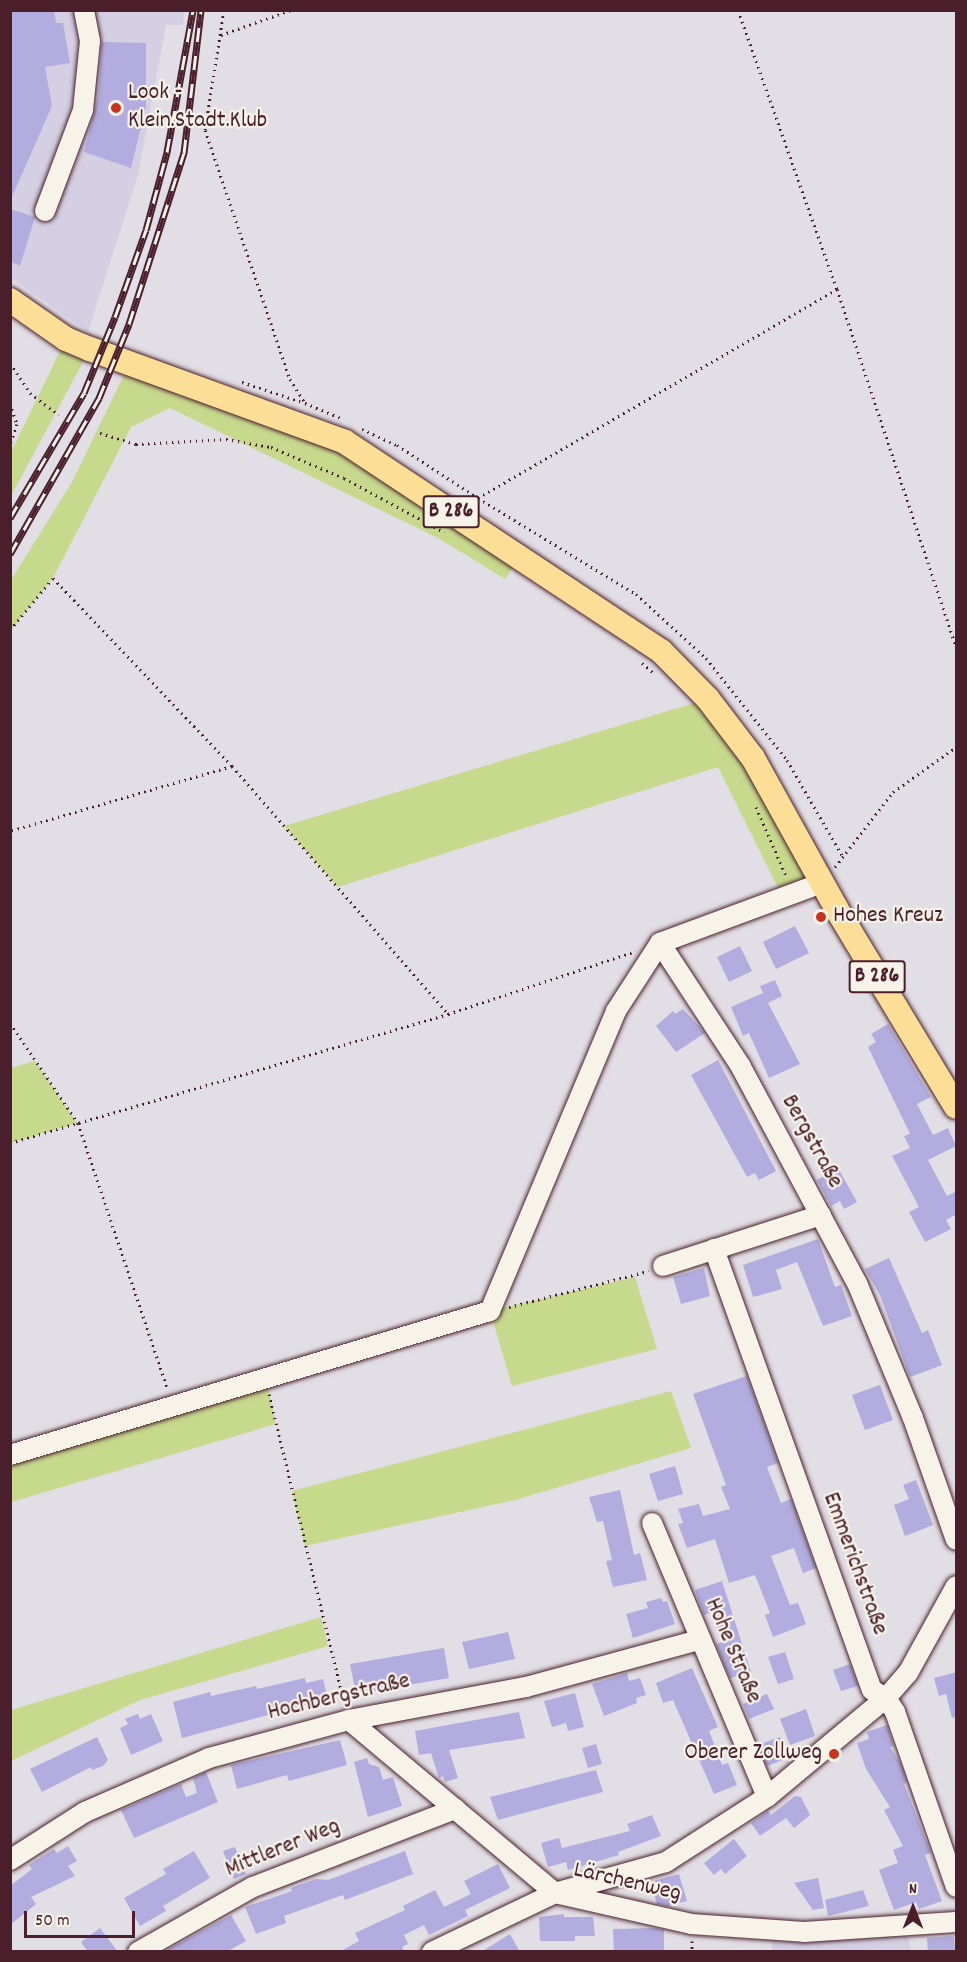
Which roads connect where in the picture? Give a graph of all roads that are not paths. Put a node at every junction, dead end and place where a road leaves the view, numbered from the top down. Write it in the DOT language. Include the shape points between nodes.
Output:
graph roads {
  1 [pos="84,10"];
  2 [pos="45,211"];
  3 [pos="10,300"];
  4 [pos="813,886"];
  5 [pos="660,943"];
  6 [pos="957,1107"];
  7 [pos="821,1215"];
  8 [pos="714,1249"];
  9 [pos="663,1266"];
  10 [pos="10,1455"];
  11 [pos="652,1523"];
  12 [pos="957,1540"];
  13 [pos="957,1586"];
  14 [pos="699,1640"];
  15 [pos="886,1698"];
  16 [pos="349,1720"];
  17 [pos="767,1797"];
  18 [pos="455,1809"];
  19 [pos="10,1860"];
  20 [pos="957,1887"];
  21 [pos="555,1893"];
  22 [pos="957,1922"];
  23 [pos="138,1952"];
  24 [pos="432,1952"];
  1 -- 2 [label="street" via="90,41 83,110"];
  3 -- 4 [label="main road, B 286" via="82,346 345,442 457,528 661,651 708,699 753,758 800,846"];
  4 -- 5 [label="street"];
  4 -- 6 [label="main road, B 286"];
  5 -- 7 [label="street, Bergstraße" via="741,1066"];
  5 -- 10 [label="street" via="616,1011 490,1311"];
  7 -- 8 [label="street"];
  7 -- 12 [label="street, Bergstraße" via="861,1293"];
  8 -- 9 [label="street"];
  8 -- 15 [label="street, Emmerichstraße" via="872,1690"];
  11 -- 14 [label="street, Hohe Straße"];
  13 -- 15 [label="street" via="908,1673"];
  14 -- 16 [label="street, Hochbergstraße" via="526,1686"];
  14 -- 17 [label="street, Hohe Straße"];
  15 -- 17 [label="street"];
  15 -- 20 [label="street, Emmerichstraße" via="895,1712"];
  16 -- 18 [label="street, Lärchenweg"];
  16 -- 19 [label="street, Hochbergstraße" via="209,1758 85,1812"];
  17 -- 21 [label="street" via="666,1862"];
  18 -- 21 [label="street, Lärchenweg"];
  18 -- 23 [label="street, Mittlerer Weg" via="253,1887"];
  21 -- 22 [label="street, Lärchenweg" via="679,1922 804,1932"];
  21 -- 24 [label="street"];
}
